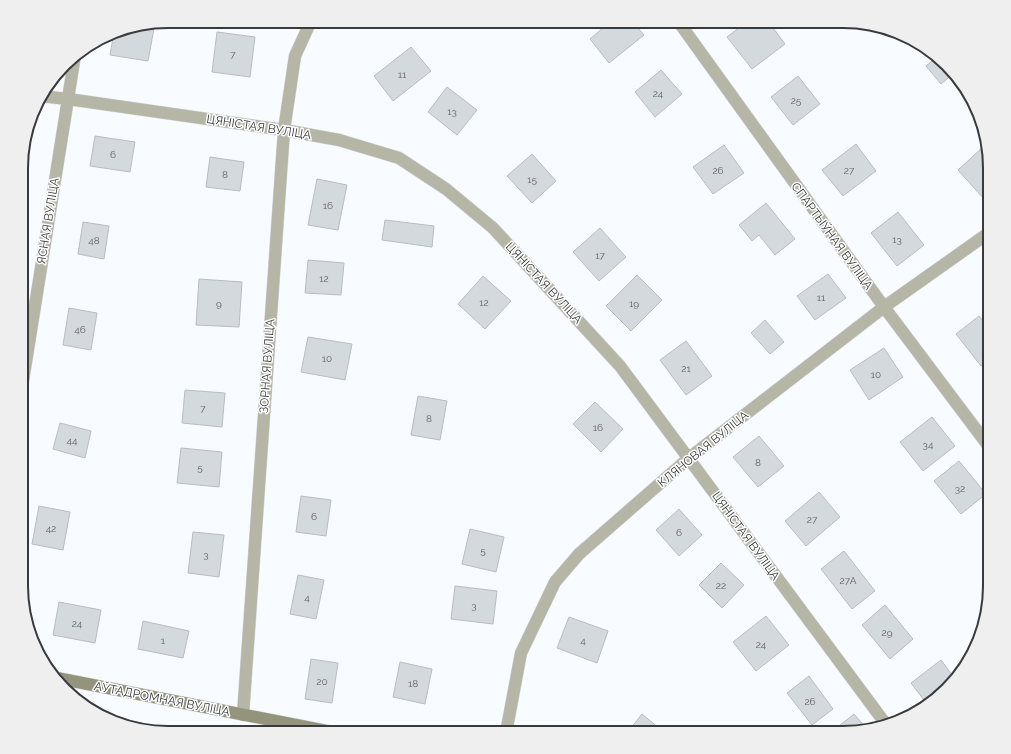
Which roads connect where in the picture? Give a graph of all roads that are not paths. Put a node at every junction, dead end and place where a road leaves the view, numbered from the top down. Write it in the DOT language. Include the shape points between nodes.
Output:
graph roads {
  1 [pos="308,28"];
  2 [pos="683,28"];
  3 [pos="73,66"];
  4 [pos="48,97"];
  5 [pos="68,99"];
  6 [pos="284,130"];
  7 [pos="983,237"];
  8 [pos="884,307"];
  9 [pos="28,349"];
  10 [pos="983,439"];
  11 [pos="689,458"];
  12 [pos="64,679"];
  13 [pos="243,715"];
  14 [pos="883,720"];
  15 [pos="300,726"];
  16 [pos="507,726"];
  1 -- 6 [label="street, ЗОРНАЯ ВУЛІЦА" via="295,56"];
  2 -- 8 [label="street, СПАРТЫЎНАЯ ВУЛІЦА"];
  3 -- 5 [label="street, ЯСНАЯ ВУЛІЦА"];
  4 -- 5 [label="street, ЦЯНІСТАЯ ВУЛІЦА"];
  5 -- 6 [label="street, ЦЯНІСТАЯ ВУЛІЦА"];
  5 -- 9 [label="street, ЯСНАЯ ВУЛІЦА"];
  6 -- 11 [label="street, ЦЯНІСТАЯ ВУЛІЦА" via="339,140 399,158 446,189 493,228 620,366"];
  6 -- 13 [label="street, ЗОРНАЯ ВУЛІЦА"];
  7 -- 8 [label="street, КЛЯНОВАЯ ВУЛІЦА"];
  8 -- 10 [label="street, СПАРТЫЎНАЯ ВУЛІЦА"];
  8 -- 11 [label="street, КЛЯНОВАЯ ВУЛІЦА"];
  11 -- 14 [label="street, ЦЯНІСТАЯ ВУЛІЦА"];
  11 -- 16 [label="street, КЛЯНОВАЯ ВУЛІЦА" via="579,554 555,582 521,653"];
  12 -- 13 [label="street, АЎТАДРОМНАЯ ВУЛІЦА"];
  13 -- 15 [label="street, АЎТАДРОМНАЯ ВУЛІЦА"];
}
